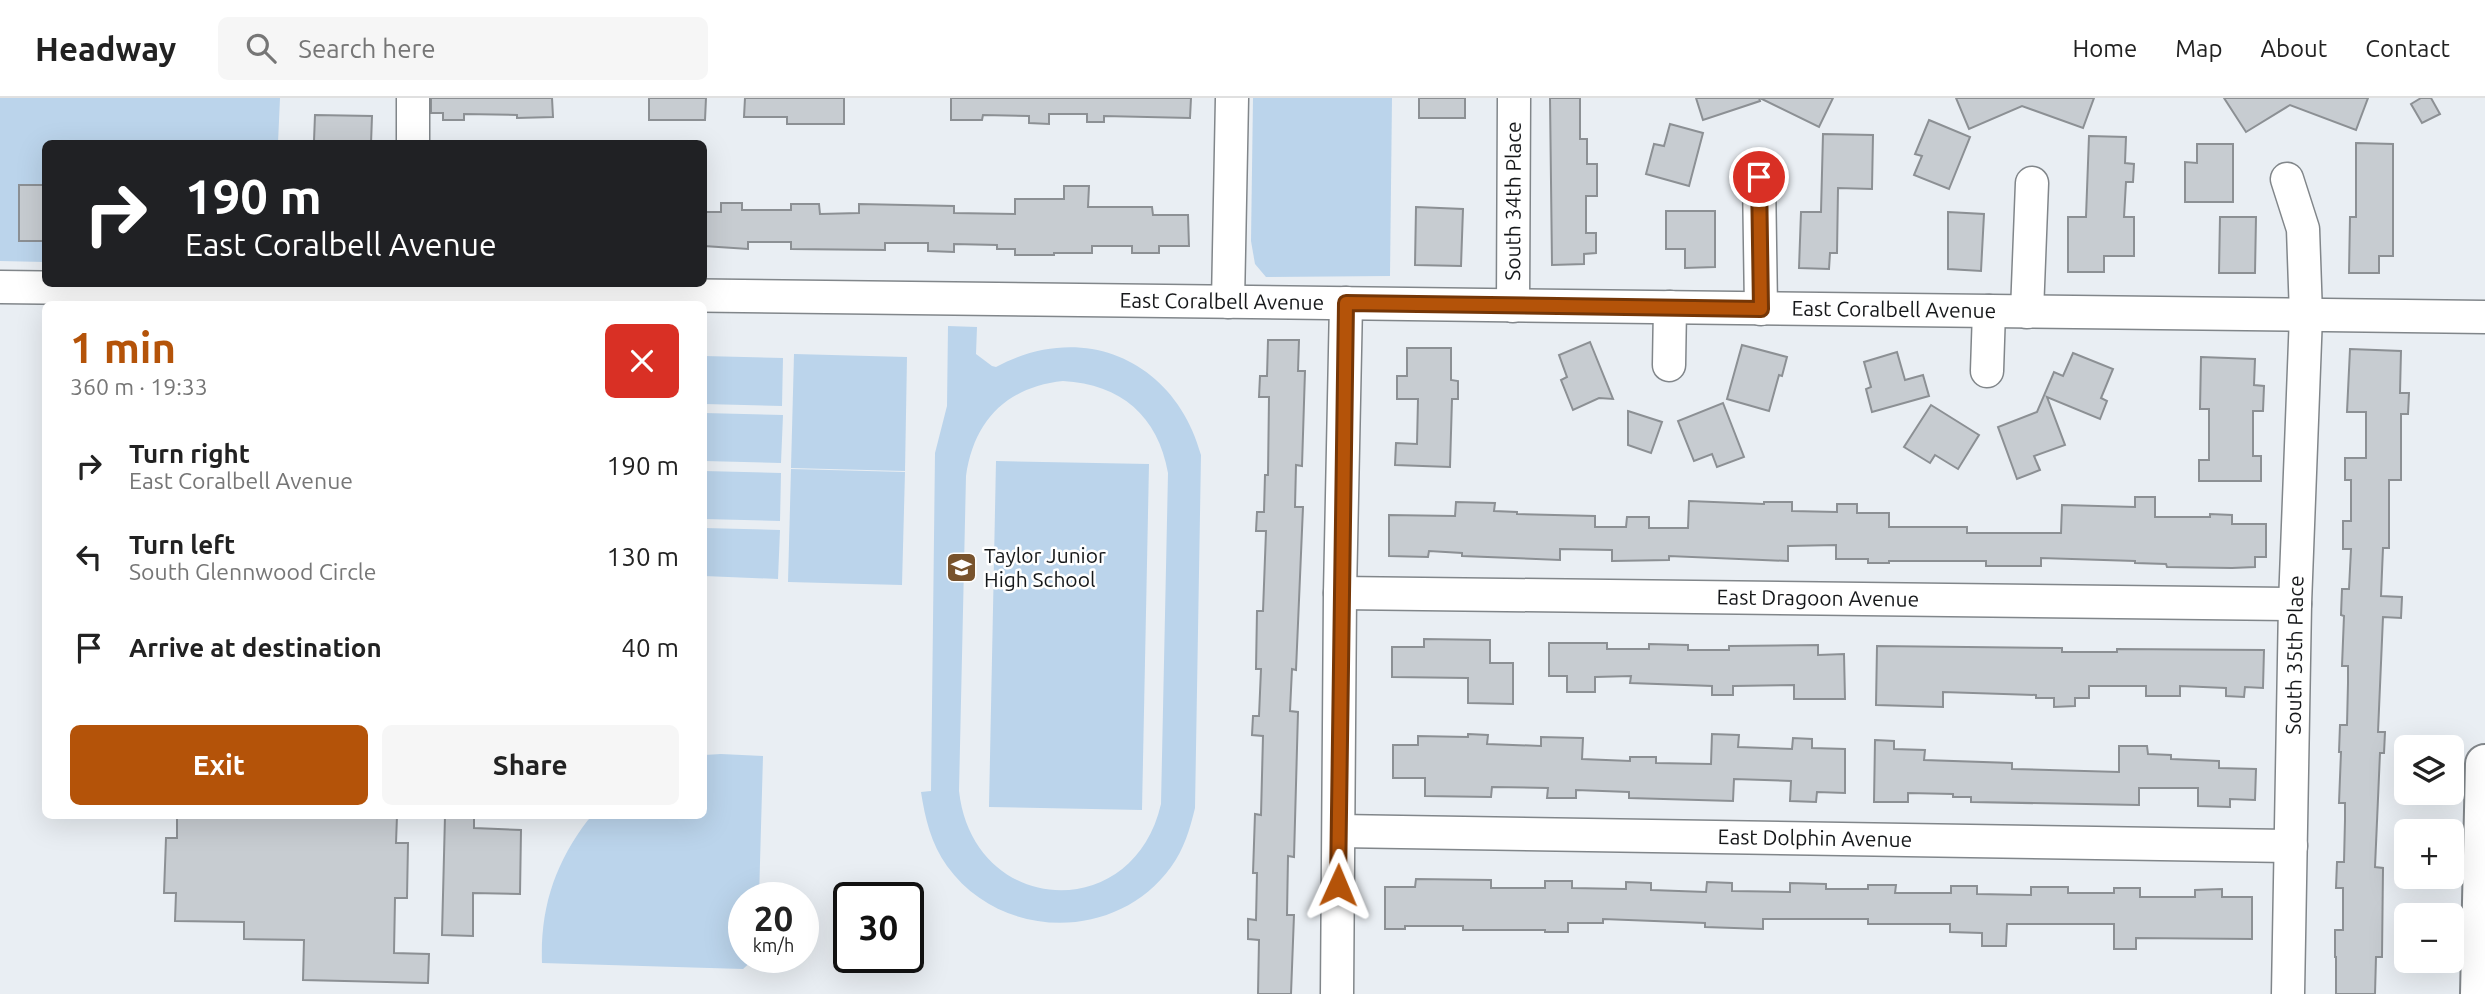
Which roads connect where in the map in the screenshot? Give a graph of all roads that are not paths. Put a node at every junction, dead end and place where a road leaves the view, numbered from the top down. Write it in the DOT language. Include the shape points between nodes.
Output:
graph roads {
  1 [pos="413,98"];
  2 [pos="1232,98"];
  3 [pos="1514,98"];
  4 [pos="413,140"];
  5 [pos="1759,177"];
  6 [pos="2287,179"];
  7 [pos="2032,183"];
  8 [pos="0,287"];
  9 [pos="412,287"];
  10 [pos="1228,302"];
  11 [pos="1346,303"];
  12 [pos="1513,306"];
  13 [pos="1670,307"];
  14 [pos="1761,309"];
  15 [pos="1989,312"];
  16 [pos="2027,312"];
  17 [pos="2306,315"];
  18 [pos="2485,317"];
  19 [pos="1669,365"];
  20 [pos="1987,371"];
  21 [pos="1340,593"];
  22 [pos="2295,604"];
  23 [pos="2485,764"];
  24 [pos="1339,831"];
  25 [pos="2291,846"];
  26 [pos="2483,947"];
  27 [pos="1338,994"];
  28 [pos="2288,994"];
  29 [pos="2480,994"];
  1 -- 4 [label="street"];
  2 -- 10 [label="street"];
  3 -- 12 [label="street, South 34th Place"];
  5 -- 14 [label="street"];
  6 -- 17 [label="street, South 35th Place" via="2303,229"];
  7 -- 16 [label="street"];
  8 -- 9 [label="street, East Coralbell Avenue"];
  9 -- 10 [label="street, East Coralbell Avenue"];
  10 -- 11 [label="street, East Coralbell Avenue"];
  11 -- 12 [label="street, East Coralbell Avenue"];
  11 -- 21 [label="street"];
  12 -- 13 [label="street, East Coralbell Avenue"];
  13 -- 14 [label="street, East Coralbell Avenue"];
  13 -- 19 [label="street"];
  14 -- 15 [label="street, East Coralbell Avenue"];
  15 -- 16 [label="street, East Coralbell Avenue"];
  15 -- 20 [label="street"];
  16 -- 17 [label="street, East Coralbell Avenue"];
  17 -- 18 [label="street, East Coralbell Avenue"];
  17 -- 22 [label="street, South 35th Place"];
  21 -- 22 [label="street, East Dragoon Avenue"];
  21 -- 24 [label="street"];
  22 -- 25 [label="street, South 35th Place"];
  23 -- 26 [label="main road"];
  24 -- 25 [label="street, East Dolphin Avenue"];
  24 -- 27 [label="street"];
  25 -- 28 [label="street, South 35th Place"];
  26 -- 29 [label="main road"];
}
